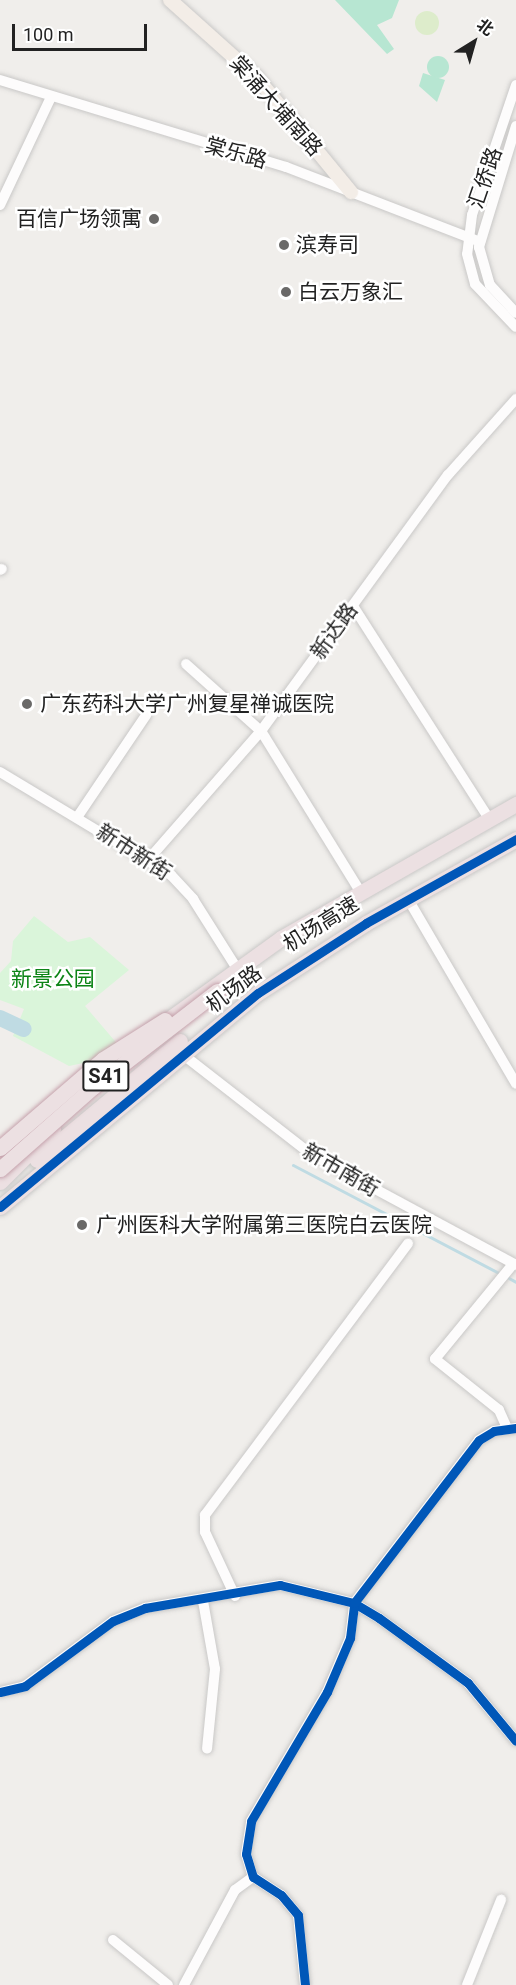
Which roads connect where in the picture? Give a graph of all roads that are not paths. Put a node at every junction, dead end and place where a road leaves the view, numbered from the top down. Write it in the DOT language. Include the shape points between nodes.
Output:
graph roads {
  1 [pos="170,0"];
  2 [pos="0,80"];
  3 [pos="516,85"];
  4 [pos="51,97"];
  5 [pos="516,126"];
  6 [pos="351,192"];
  7 [pos="0,205"];
  8 [pos="467,238"];
  9 [pos="480,242"];
  10 [pos="516,313"];
  11 [pos="516,327"];
  12 [pos="516,399"];
  13 [pos="353,606"];
  14 [pos="186,664"];
  15 [pos="146,715"];
  16 [pos="261,731"];
  17 [pos="0,772"];
  18 [pos="516,804"];
  19 [pos="516,812"];
  20 [pos="78,816"];
  21 [pos="489,819"];
  22 [pos="516,834"];
  23 [pos="516,839"];
  24 [pos="148,860"];
  25 [pos="360,891"];
  26 [pos="408,899"];
  27 [pos="236,968"];
  28 [pos="217,991"];
  29 [pos="181,1053"];
  30 [pos="94,1083"];
  31 [pos="516,1084"];
  32 [pos="0,1148"];
  33 [pos="0,1157"];
  34 [pos="0,1169"];
  35 [pos="0,1182"];
  36 [pos="0,1194"];
  37 [pos="0,1207"];
  38 [pos="408,1245"];
  39 [pos="513,1267"];
  40 [pos="511,1428"];
  41 [pos="235,1596"];
  42 [pos="203,1601"];
  43 [pos="354,1604"];
  44 [pos="0,1692"];
  45 [pos="516,1741"];
  46 [pos="207,1749"];
  47 [pos="253,1877"];
  48 [pos="501,1900"];
  49 [pos="113,1940"];
  50 [pos="168,1985"];
  51 [pos="184,1985"];
  52 [pos="305,1985"];
  53 [pos="467,1985"];
  1 -- 6 [label="main road, 棠涌大埔南路" via="257,78"];
  2 -- 4 [label="street, 棠乐路"];
  3 -- 8 [label="street, 汇侨路"];
  4 -- 6 [label="street, 棠乐路"];
  4 -- 7 [label="street"];
  5 -- 9 [label="street, 汇侨路"];
  6 -- 8 [label="street, 棠乐路"];
  8 -- 9 [label="street, 棠乐路"];
  8 -- 11 [label="street" via="475,284"];
  9 -- 10 [label="street" via="483,272"];
  12 -- 13 [label="street, 新达路" via="448,475"];
  13 -- 16 [label="street, 新达路"];
  13 -- 21 [label="street"];
  14 -- 16 [label="street"];
  15 -- 20 [label="street"];
  16 -- 24 [label="street, 新达路"];
  16 -- 25 [label="street"];
  17 -- 20 [label="street, 新市新街"];
  18 -- 21 [label="highway, 机场路"];
  19 -- 28 [label="highway, 机场高速 / S41" via="344,909"];
  20 -- 24 [label="street, 新市新街"];
  21 -- 25 [label="highway, 机场路"];
  22 -- 36 [label="highway, 机场高速 / S41" via="338,934 242,996 114,1093"];
  23 -- 26 [label="highway, 机场路"];
  24 -- 27 [label="street, 新市新街" via="188,892"];
  25 -- 27 [label="highway, 机场路"];
  26 -- 29 [label="highway, 机场路" via="294,968"];
  26 -- 31 [label="street"];
  27 -- 30 [label="highway, 机场路"];
  28 -- 32 [label="highway, bridge" via="114,1051"];
  28 -- 34 [label="highway, 机场高速 / S41, bridge" via="100,1081"];
  29 -- 37 [label="highway, 机场路"];
  29 -- 39 [label="street, 新市南街" via="312,1155"];
  30 -- 33 [label="main road, 机场路"];
  30 -- 35 [label="highway"];
  38 -- 41 [label="street" via="205,1515 205,1532"];
  39 -- 40 [label="street" via="500,1284 483,1296 435,1359 499,1410"];
  40 -- 43 [label="street" via="479,1440"];
  41 -- 42 [label="street"];
  41 -- 43 [label="street" via="280,1585"];
  42 -- 44 [label="street" via="145,1608 113,1621 53,1669"];
  42 -- 46 [label="street" via="215,1669"];
  43 -- 45 [label="street" via="468,1683"];
  43 -- 47 [label="street" via="350,1638 327,1692 251,1821 246,1854"];
  47 -- 51 [label="street" via="235,1890"];
  47 -- 52 [label="street" via="281,1895 298,1915"];
  48 -- 53 [label="street"];
  49 -- 50 [label="street"];
}
